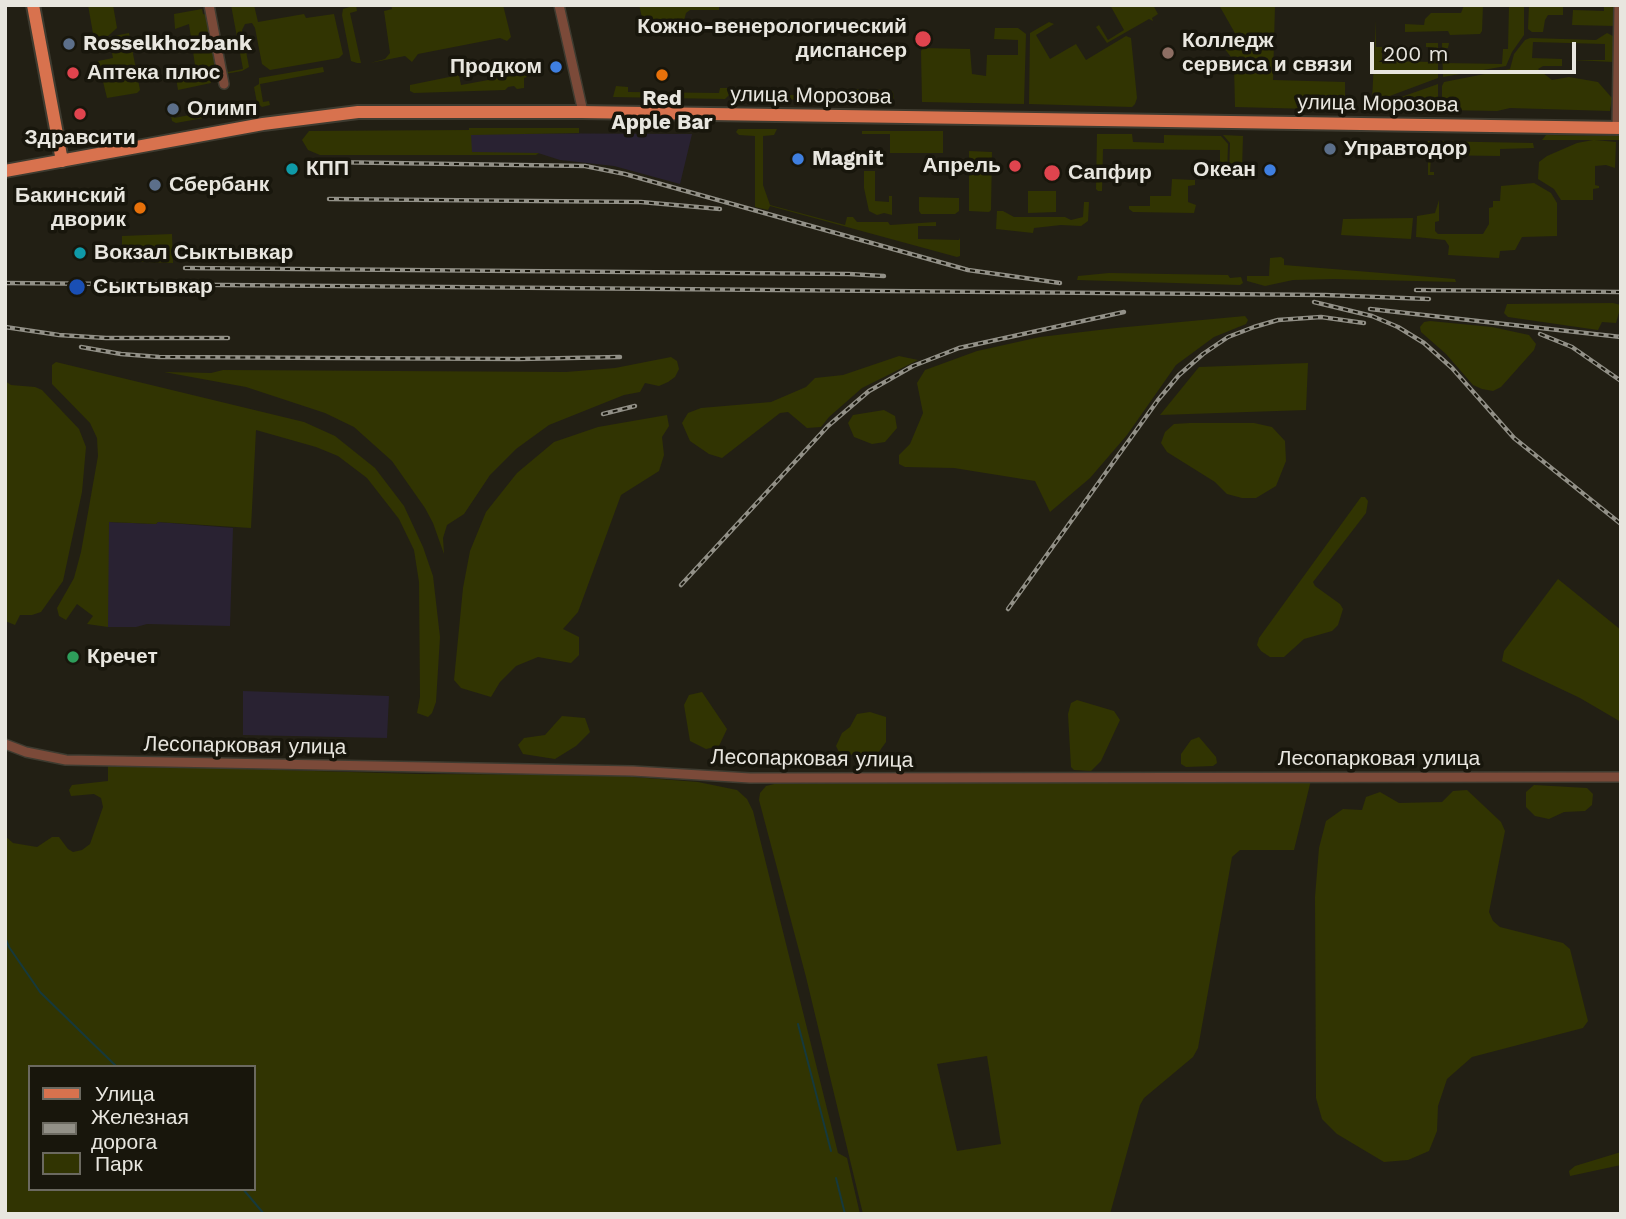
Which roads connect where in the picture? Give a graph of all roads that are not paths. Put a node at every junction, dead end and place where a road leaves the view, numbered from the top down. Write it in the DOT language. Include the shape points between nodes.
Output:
graph roads {
  1 [pos="33,5"];
  2 [pos="209,5"];
  3 [pos="559,5"];
  4 [pos="1619,5"];
  5 [pos="224,84"];
  6 [pos="583,112"];
  7 [pos="1619,128"];
  8 [pos="62,161"];
  9 [pos="5,171"];
  10 [pos="5,744"];
  11 [pos="1621,777"];
  1 -- 8 [label="main road"];
  2 -- 5 [label="street"];
  3 -- 6 [label="street"];
  4 -- 7 [label="street"];
  6 -- 7 [label="main road, улица Морозова"];
  6 -- 8 [label="main road, улица Морозова" via="344,114"];
  8 -- 9 [label="main road, улица Морозова"];
  10 -- 11 [label="street, Лесопарковая улица" via="66,760 633,771 750,778"];
}
